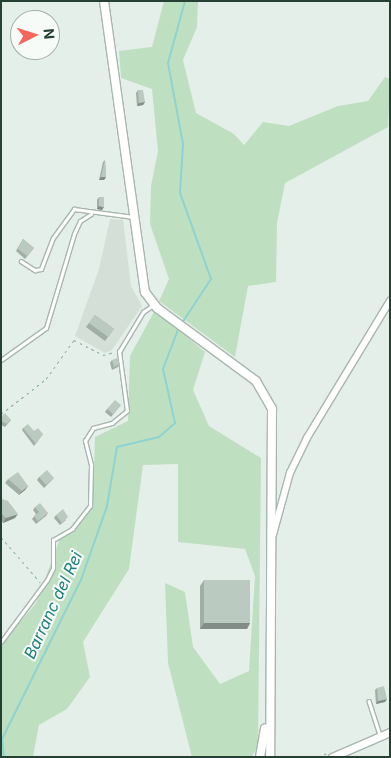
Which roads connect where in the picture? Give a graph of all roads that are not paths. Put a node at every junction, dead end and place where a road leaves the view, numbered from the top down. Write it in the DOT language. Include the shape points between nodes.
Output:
graph roads {
  1 [pos="104,1"];
  2 [pos="91,214"];
  3 [pos="133,217"];
  4 [pos="21,261"];
  5 [pos="390,301"];
  6 [pos="155,306"];
  7 [pos="1,360"];
  8 [pos="272,539"];
  9 [pos="1,642"];
  10 [pos="268,693"];
  11 [pos="369,700"];
  12 [pos="390,732"];
  13 [pos="381,736"];
  14 [pos="260,757"];
  15 [pos="270,757"];
  16 [pos="332,757"];
  1 -- 3 [label="main road"];
  2 -- 3 [label="lane"];
  2 -- 4 [label="lane" via="72,211 39,270"];
  2 -- 7 [label="lane" via="80,221 74,234 46,328"];
  3 -- 6 [label="main road" via="142,282"];
  5 -- 8 [label="street" via="307,438 290,473"];
  6 -- 8 [label="main road" via="256,381 271,404"];
  6 -- 9 [label="lane" via="143,312 120,352 127,411 88,435 90,506 72,529 53,540 53,568"];
  8 -- 10 [label="main road"];
  10 -- 14 [label="main road"];
  10 -- 15 [label="main road"];
  11 -- 13 [label="lane"];
  12 -- 13 [label="street"];
  13 -- 16 [label="street"];
}
